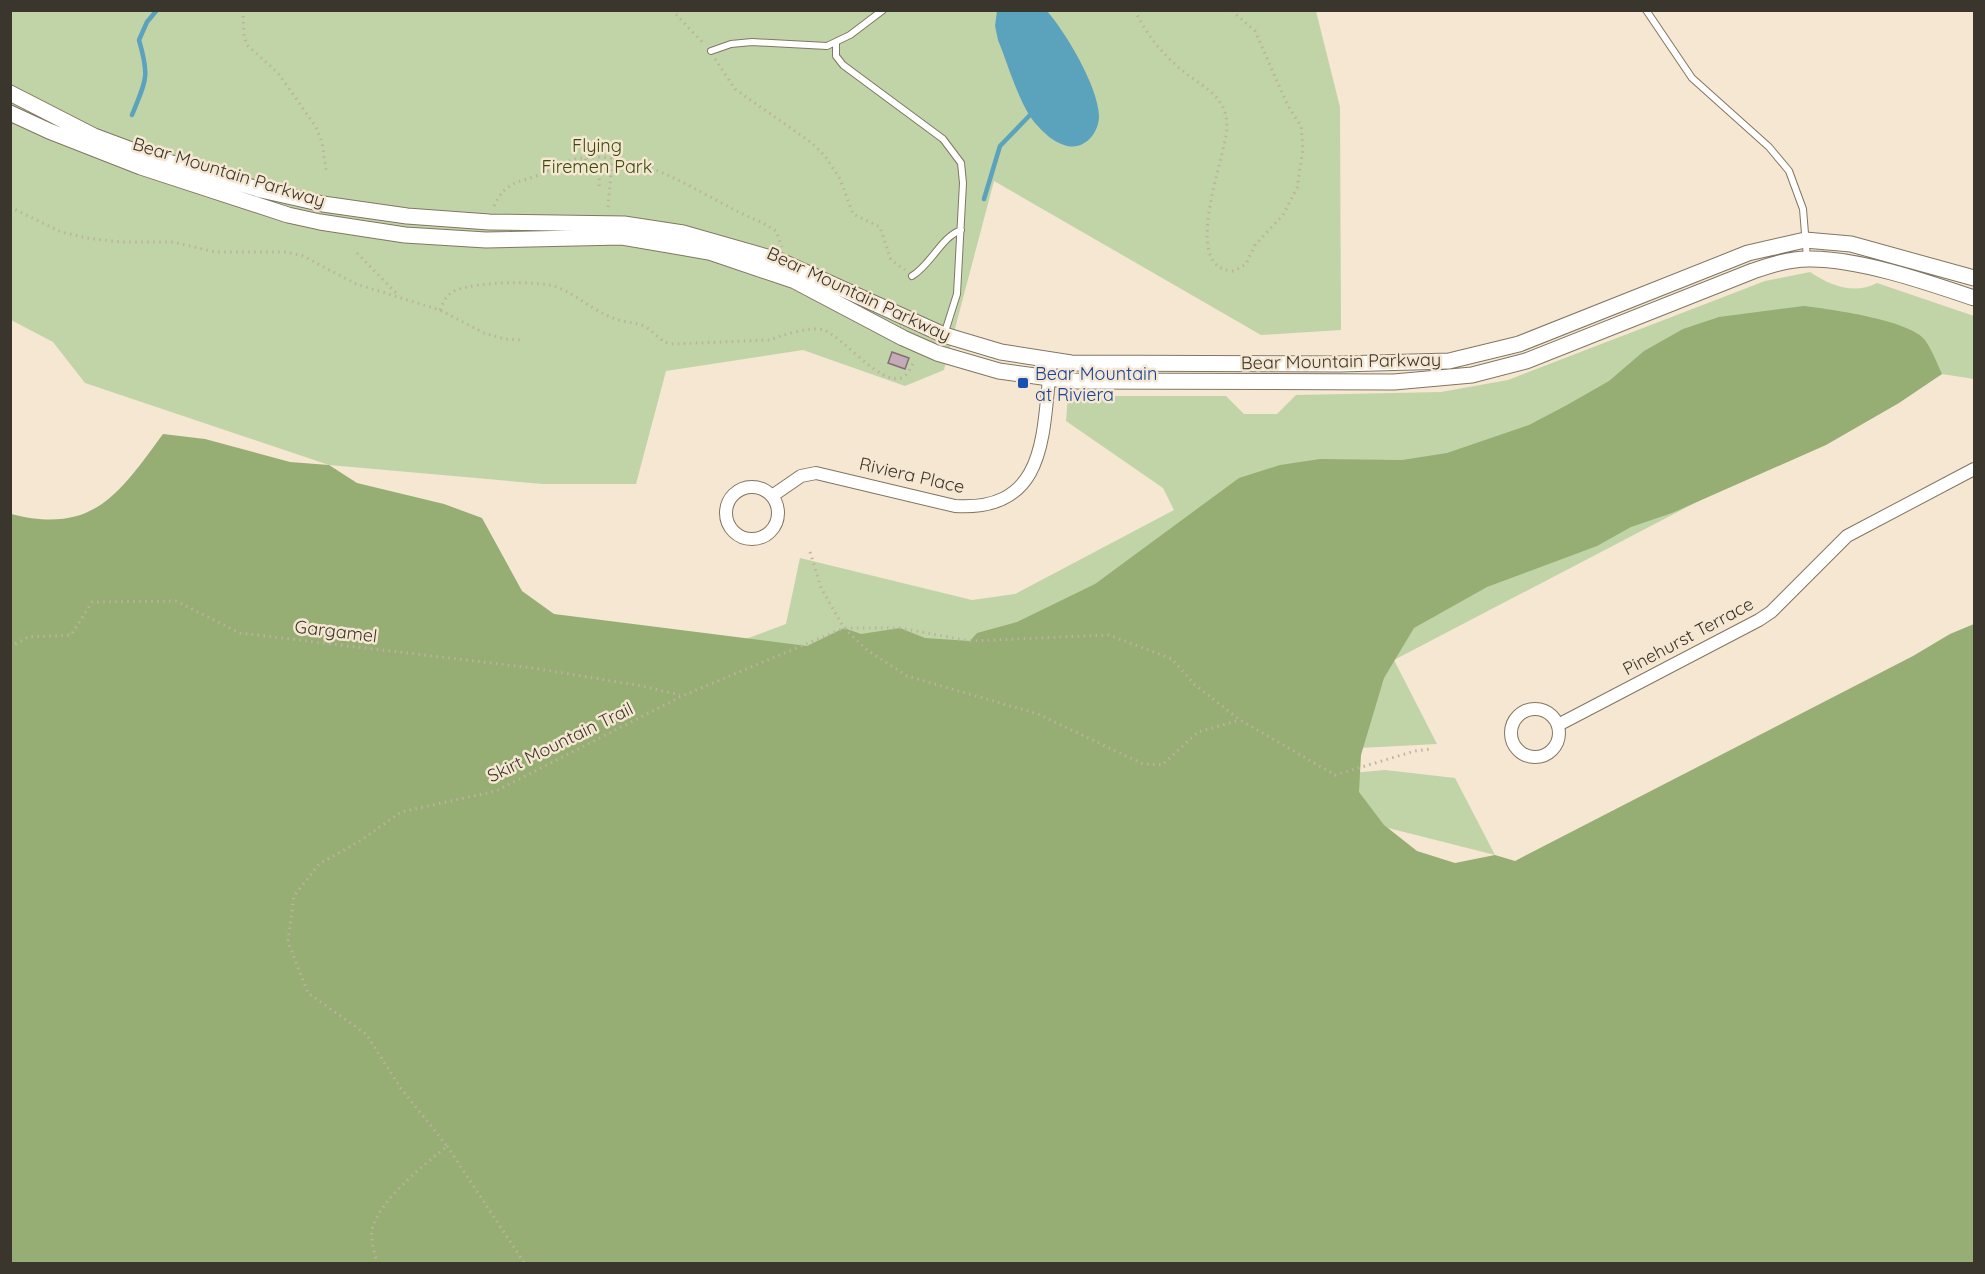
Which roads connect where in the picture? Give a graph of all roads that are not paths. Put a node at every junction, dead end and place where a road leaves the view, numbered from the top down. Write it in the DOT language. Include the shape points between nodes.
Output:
graph roads {
  1 [pos="883,10"];
  2 [pos="1646,10"];
  3 [pos="836,43"];
  4 [pos="711,51"];
  5 [pos="10,93"];
  6 [pos="10,112"];
  7 [pos="961,230"];
  8 [pos="1806,240"];
  9 [pos="1807,259"];
  10 [pos="912,276"];
  11 [pos="1974,278"];
  12 [pos="1974,298"];
  13 [pos="944,335"];
  14 [pos="1052,361"];
  15 [pos="1049,379"];
  16 [pos="1974,469"];
  17 [pos="772,496"];
  18 [pos="1558,725"];
  1 -- 3 [label="lane"];
  2 -- 8 [label="lane" via="1692,78 1769,147 1789,171 1803,209"];
  3 -- 4 [label="lane" via="814,47 752,42"];
  3 -- 7 [label="lane" via="836,56 843,65 943,139 961,163"];
  5 -- 13 [label="street, Bear Mountain Parkway" via="94,136 261,190 323,204 460,220 624,224 712,240 780,261"];
  6 -- 15 [label="street, Bear Mountain Parkway" via="141,167 320,222 486,240 622,237 709,252 795,281 937,353 999,371"];
  7 -- 10 [label="lane"];
  7 -- 13 [label="lane" via="957,294"];
  8 -- 9 [label="lane"];
  8 -- 11 [label="street, Bear Mountain Parkway" via="1851,244"];
  8 -- 14 [label="street, Bear Mountain Parkway" via="1748,253 1520,344 1449,361"];
  9 -- 12 [label="street, Bear Mountain Parkway" via="1856,264"];
  9 -- 15 [label="street, Bear Mountain Parkway" via="1753,271 1526,362 1472,375 1424,381 1339,382 1095,383"];
  13 -- 14 [label="street, Bear Mountain Parkway" via="1001,352"];
  14 -- 15 [label="street, Riviera Place"];
  15 -- 17 [label="street, Riviera Place" via="1035,467 1013,493 996,503 955,506 816,473 801,476"];
  16 -- 18 [label="street, Pinehurst Terrace" via="1847,536 1759,620"];
  17 -- 17 [label="street" via="760,488 745,488 732,496 726,509 728,524 737,536 752,540 766,536 776,525 778,510"];
}
